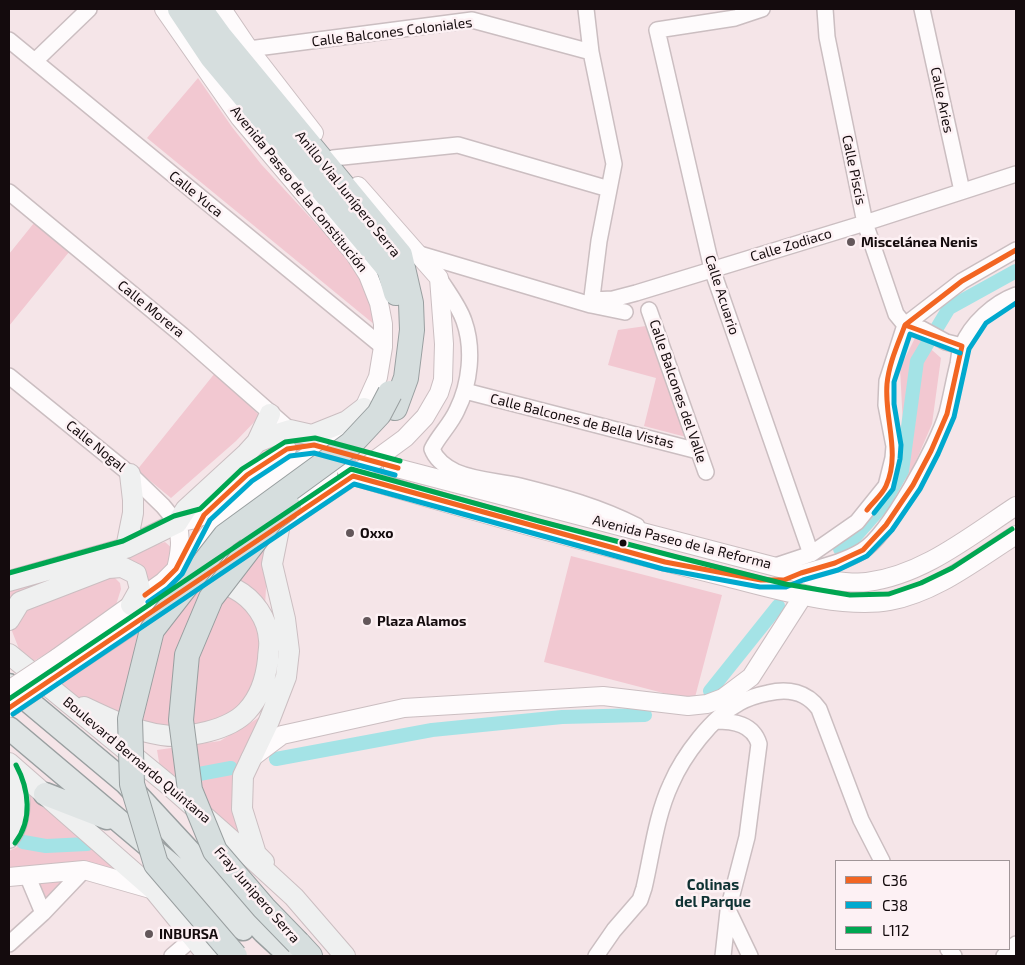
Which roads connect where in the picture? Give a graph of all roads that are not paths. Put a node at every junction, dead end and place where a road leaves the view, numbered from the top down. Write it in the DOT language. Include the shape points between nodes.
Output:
graph roads {
  1 [pos="89,9"];
  2 [pos="164,9"];
  3 [pos="180,9"];
  4 [pos="201,9"];
  5 [pos="586,9"];
  6 [pos="762,9"];
  7 [pos="825,9"];
  8 [pos="922,9"];
  9 [pos="222,32"];
  10 [pos="9,40"];
  11 [pos="249,49"];
  12 [pos="591,52"];
  13 [pos="35,61"];
  14 [pos="333,158"];
  15 [pos="1016,174"];
  16 [pos="609,189"];
  17 [pos="962,191"];
  18 [pos="9,192"];
  19 [pos="865,223"];
  20 [pos="1016,250"];
  21 [pos="416,253"];
  22 [pos="712,269"];
  23 [pos="439,278"];
  24 [pos="1016,295"];
  25 [pos="592,303"];
  26 [pos="650,310"];
  27 [pos="625,312"];
  28 [pos="905,325"];
  29 [pos="962,346"];
  30 [pos="383,348"];
  31 [pos="9,376"];
  32 [pos="465,391"];
  33 [pos="392,401"];
  34 [pos="364,408"];
  35 [pos="270,414"];
  36 [pos="406,438"];
  37 [pos="288,440"];
  38 [pos="257,442"];
  39 [pos="315,451"];
  40 [pos="698,451"];
  41 [pos="393,467"];
  42 [pos="706,472"];
  43 [pos="130,474"];
  44 [pos="353,476"];
  45 [pos="1016,506"];
  46 [pos="204,515"];
  47 [pos="177,523"];
  48 [pos="280,524"];
  49 [pos="1016,535"];
  50 [pos="662,537"];
  51 [pos="126,548"];
  52 [pos="811,554"];
  53 [pos="665,562"];
  54 [pos="775,566"];
  55 [pos="683,567"];
  56 [pos="176,569"];
  57 [pos="801,572"];
  58 [pos="9,581"];
  59 [pos="198,581"];
  60 [pos="803,596"];
  61 [pos="131,605"];
  62 [pos="9,620"];
  63 [pos="11,653"];
  64 [pos="60,664"];
  65 [pos="9,686"];
  66 [pos="9,690"];
  67 [pos="59,694"];
  68 [pos="9,708"];
  69 [pos="715,721"];
  70 [pos="9,728"];
  71 [pos="249,760"];
  72 [pos="9,763"];
  73 [pos="9,769"];
  74 [pos="45,794"];
  75 [pos="123,824"];
  76 [pos="9,838"];
  77 [pos="881,860"];
  78 [pos="84,870"];
  79 [pos="27,875"];
  80 [pos="9,877"];
  81 [pos="154,890"];
  82 [pos="294,897"];
  83 [pos="728,910"];
  84 [pos="43,913"];
  85 [pos="193,938"];
  86 [pos="9,944"];
  87 [pos="1016,944"];
  88 [pos="299,952"];
  89 [pos="172,956"];
  90 [pos="208,956"];
  91 [pos="235,956"];
  92 [pos="267,956"];
  93 [pos="345,956"];
  94 [pos="596,956"];
  95 [pos="723,956"];
  96 [pos="750,956"];
  97 [pos="1004,956"];
  1 -- 13 [label="street"];
  2 -- 30 [label="street, Avenida Paseo de la Constitución" via="240,118 354,253 368,275 379,303"];
  3 -- 9 [label="highway, Anillo Vial Junípero Serra"];
  4 -- 9 [label="highway, Anillo Vial Junípero Serra"];
  5 -- 12 [label="street"];
  6 -- 22 [label="street, Calle Acuario" via="735,18 657,30"];
  7 -- 19 [label="street, Calle Piscis" via="827,37"];
  8 -- 17 [label="street, Calle Aries"];
  9 -- 11 [label="street"];
  9 -- 33 [label="highway, Anillo Vial Junípero Serra" via="400,255 411,302 412,330 406,378"];
  10 -- 13 [label="street, Calle Yuca"];
  11 -- 12 [label="street, Calle Balcones Coloniales" via="472,20"];
  11 -- 14 [label="street"];
  12 -- 16 [label="street" via="614,164"];
  13 -- 30 [label="street, Calle Yuca"];
  14 -- 16 [label="street" via="458,145"];
  14 -- 21 [label="street"];
  15 -- 17 [label="street, Calle Zodiaco"];
  16 -- 25 [label="street"];
  17 -- 19 [label="street, Calle Zodiaco"];
  18 -- 35 [label="street, Calle Morera" via="182,335"];
  19 -- 22 [label="street, Calle Zodiaco"];
  19 -- 28 [label="street, Calle Piscis" via="896,314"];
  20 -- 28 [label="street" via="962,281"];
  21 -- 23 [label="street"];
  21 -- 25 [label="street"];
  22 -- 25 [label="street, Calle Zodiaco"];
  22 -- 52 [label="street, Calle Acuario"];
  23 -- 32 [label="street" via="464,320 470,357"];
  23 -- 36 [label="street" via="443,380 425,417"];
  24 -- 29 [label="street" via="980,318"];
  25 -- 27 [label="street"];
  26 -- 40 [label="street, Calle Balcones del Valle"];
  28 -- 29 [label="street"];
  28 -- 52 [label="street" via="887,381 886,405 894,446 886,486 857,522"];
  29 -- 57 [label="street" via="947,414 913,485 886,525 864,550 835,563"];
  30 -- 34 [label="street, Avenida Paseo de la Constitución" via="378,377"];
  31 -- 43 [label="street, Calle Nogal"];
  32 -- 40 [label="street, Calle Balcones de Bella Vistas"];
  32 -- 50 [label="street" via="451,422 432,449 442,463 470,477 519,486 611,513"];
  33 -- 88 [label="highway, Fray Junipero Serra, bridge" via="366,448 271,520 211,598 187,655 181,720 190,790 215,851"];
  33 -- 91 [label="highway, bridge" via="351,444 225,536 152,630 130,718 132,784 156,864"];
  34 -- 36 [label="street" via="359,439 368,447 382,450"];
  34 -- 37 [label="main road" via="347,421 312,435"];
  34 -- 39 [label="street, Avenida Paseo de la Constitución" via="345,429"];
  34 -- 44 [label="street" via="341,448 340,462"];
  35 -- 37 [label="street, Calle Morera"];
  35 -- 38 [label="main road"];
  36 -- 44 [label="street"];
  37 -- 38 [label="main road" via="277,434"];
  37 -- 39 [label="street"];
  37 -- 46 [label="street"];
  38 -- 47 [label="main road" via="186,509"];
  39 -- 56 [label="street, Avenida Paseo de la Constitución" via="245,496"];
  39 -- 59 [label="street" via="328,469 328,476 219,557"];
  40 -- 42 [label="street, Calle Balcones del Valle"];
  41 -- 50 [label="street, Avenida Paseo de la Reforma"];
  43 -- 47 [label="street, Calle Nogal"];
  43 -- 51 [label="main road" via="134,500"];
  44 -- 48 [label="street"];
  44 -- 53 [label="street, Avenida Paseo de la Reforma"];
  45 -- 57 [label="street, Avenida Paseo de la Reforma" via="907,572 866,582 847,582"];
  46 -- 47 [label="street"];
  46 -- 56 [label="street"];
  47 -- 51 [label="main road"];
  47 -- 56 [label="street" via="180,534"];
  48 -- 59 [label="street"];
  48 -- 71 [label="main road" via="272,564 288,641 286,677"];
  49 -- 60 [label="street, Avenida Paseo de la Reforma" via="916,594 862,604"];
  50 -- 53 [label="street" via="681,544 686,552 684,560"];
  50 -- 54 [label="street, Avenida Paseo de la Reforma"];
  51 -- 58 [label="main road"];
  52 -- 54 [label="street"];
  53 -- 55 [label="street, Avenida Paseo de la Reforma"];
  54 -- 57 [label="street, Avenida Paseo de la Reforma"];
  55 -- 57 [label="street" via="761,580 784,580"];
  55 -- 60 [label="street, Avenida Paseo de la Reforma"];
  56 -- 61 [label="street, Avenida Paseo de la Constitución"];
  59 -- 64 [label="street"];
  59 -- 67 [label="main road" via="235,588 257,607 266,623 270,641 266,670 257,697 246,712 228,726 183,736 163,735 136,730"];
  60 -- 71 [label="street" via="751,677 723,698 707,704 688,706 603,696 404,708 282,735"];
  61 -- 62 [label="main road" via="140,589 136,574 122,567 108,568 20,602"];
  61 -- 64 [label="street, Avenida Paseo de la Constitución"];
  63 -- 67 [label="main road, Boulevard Bernardo Quintana"];
  64 -- 66 [label="street, bridge"];
  64 -- 68 [label="street, bridge"];
  65 -- 88 [label="main road, Boulevard Bernardo Quintana" via="126,783 264,932"];
  67 -- 82 [label="main road, Boulevard Bernardo Quintana" via="170,786"];
  69 -- 77 [label="street" via="738,703 776,691 794,691 813,700 861,820"];
  69 -- 83 [label="street" via="741,724 757,736 759,744 747,837"];
  69 -- 94 [label="street" via="692,747 671,783 640,900"];
  70 -- 75 [label="main road"];
  71 -- 82 [label="main road" via="243,776 242,809 256,854"];
  72 -- 74 [label="main road"];
  73 -- 76 [label="main road" via="20,794 18,814"];
  74 -- 75 [label="main road"];
  74 -- 81 [label="main road"];
  75 -- 92 [label="main road" via="201,890"];
  78 -- 79 [label="street"];
  78 -- 81 [label="street"];
  78 -- 84 [label="street"];
  79 -- 80 [label="street"];
  79 -- 84 [label="street"];
  81 -- 85 [label="main road"];
  82 -- 93 [label="main road, Boulevard Bernardo Quintana"];
  83 -- 95 [label="street"];
  83 -- 96 [label="street"];
  84 -- 86 [label="street"];
  85 -- 89 [label="street"];
  85 -- 90 [label="main road"];
  87 -- 97 [label="street"];
}
